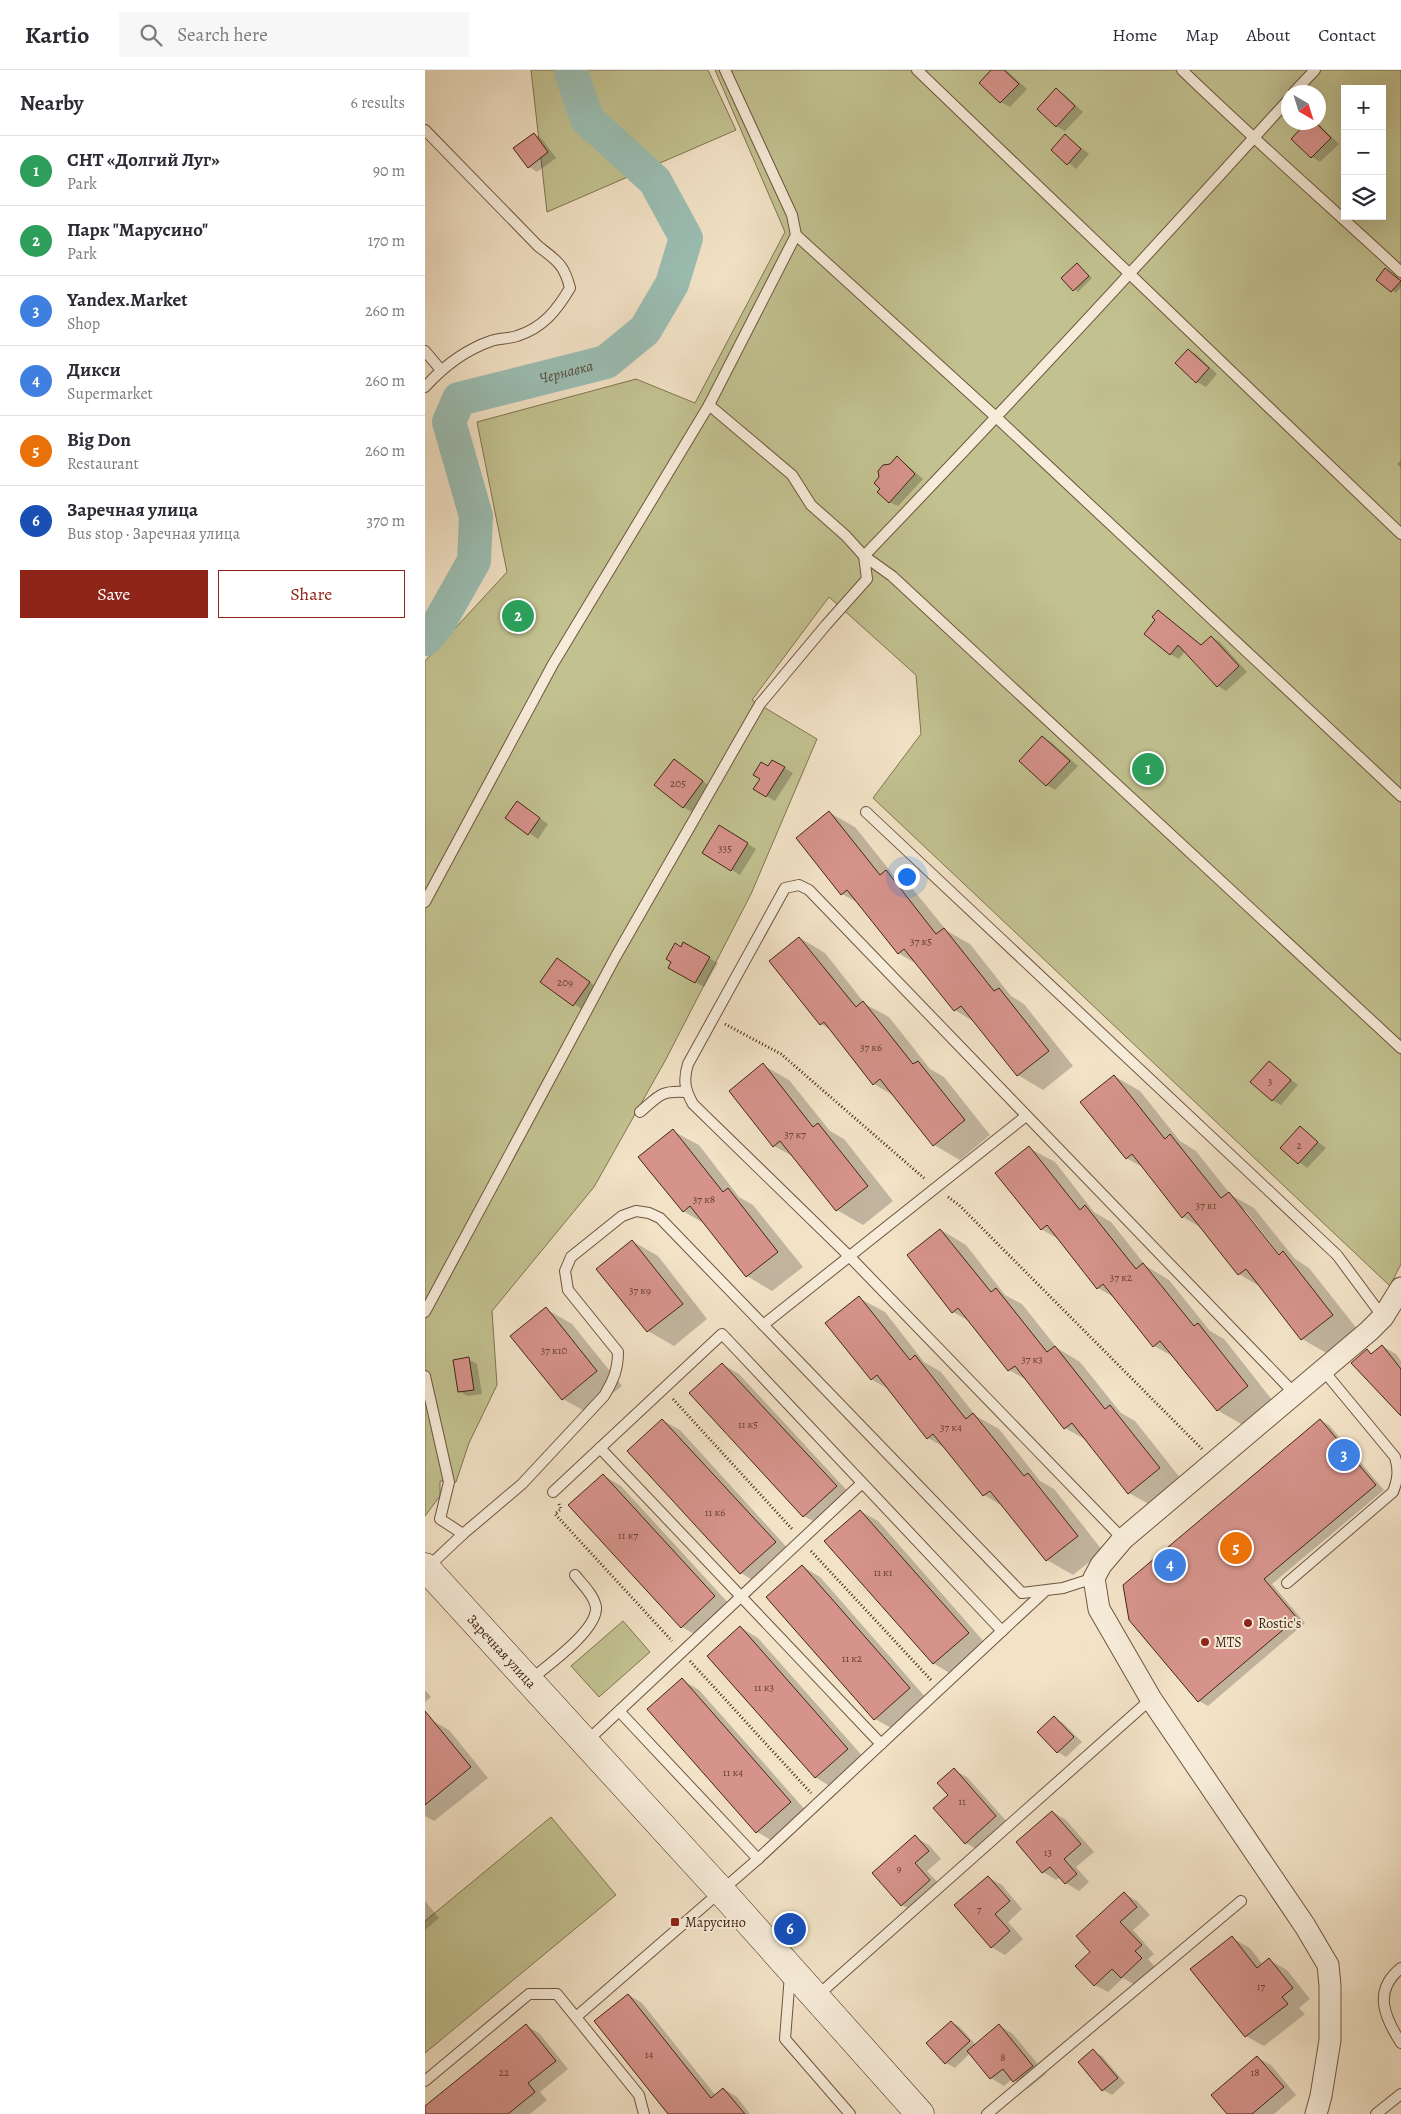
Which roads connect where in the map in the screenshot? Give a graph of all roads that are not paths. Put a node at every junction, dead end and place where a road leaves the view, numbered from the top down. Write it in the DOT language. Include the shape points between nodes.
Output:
graph roads {
  1 [pos="725,70"];
  2 [pos="917,70"];
  3 [pos="1182,70"];
  4 [pos="1315,70"];
  5 [pos="1301,85"];
  6 [pos="1281,108"];
  7 [pos="425,130"];
  8 [pos="1253,139"];
  9 [pos="797,235"];
  10 [pos="1401,272"];
  11 [pos="1130,275"];
  12 [pos="425,351"];
  13 [pos="441,370"];
  14 [pos="425,387"];
  15 [pos="709,405"];
  16 [pos="997,418"];
  17 [pos="1401,534"];
  18 [pos="864,556"];
  19 [pos="1401,796"];
  20 [pos="866,812"];
  21 [pos="425,902"];
  22 [pos="1401,1048"];
  23 [pos="686,1092"];
  24 [pos="640,1112"];
  25 [pos="1026,1116"];
  26 [pos="849,1256"];
  27 [pos="1401,1288"];
  28 [pos="425,1312"];
  29 [pos="1383,1317"];
  30 [pos="763,1325"];
  31 [pos="1323,1370"];
  32 [pos="425,1376"];
  33 [pos="1295,1394"];
  34 [pos="600,1448"];
  35 [pos="861,1484"];
  36 [pos="553,1492"];
  37 [pos="463,1534"];
  38 [pos="1123,1539"];
  39 [pos="425,1568"];
  40 [pos="575,1575"];
  41 [pos="1094,1578"];
  42 [pos="1287,1583"];
  43 [pos="1044,1592"];
  44 [pos="742,1596"];
  45 [pos="1002,1631"];
  46 [pos="529,1681"];
  47 [pos="1151,1699"];
  48 [pos="619,1711"];
  49 [pos="586,1742"];
  50 [pos="881,1744"];
  51 [pos="757,1859"];
  52 [pos="722,1892"];
  53 [pos="1241,1901"];
  54 [pos="1401,1968"];
  55 [pos="791,1969"];
  56 [pos="816,1998"];
  57 [pos="577,2017"];
  58 [pos="1401,2043"];
  59 [pos="425,2082"];
  60 [pos="1401,2094"];
  61 [pos="644,2114"];
  62 [pos="850,2114"];
  63 [pos="920,2114"];
  64 [pos="987,2114"];
  65 [pos="1316,2114"];
  66 [pos="1376,2114"];
  1 -- 9 [label="lane" via="792,215"];
  2 -- 11 [label="lane"];
  3 -- 8 [label="lane"];
  4 -- 5 [label="lane"];
  6 -- 8 [label="lane"];
  7 -- 13 [label="lane" via="558,262 566,271 570,288 557,309 539,327 491,341 464,353"];
  8 -- 10 [label="lane"];
  8 -- 11 [label="lane"];
  9 -- 15 [label="lane"];
  9 -- 16 [label="lane"];
  11 -- 16 [label="lane"];
  11 -- 17 [label="lane"];
  12 -- 13 [label="lane"];
  13 -- 14 [label="lane"];
  15 -- 18 [label="lane" via="792,475 811,505"];
  15 -- 21 [label="lane" via="553,664"];
  16 -- 18 [label="lane"];
  16 -- 19 [label="lane"];
  18 -- 22 [label="lane" via="892,576"];
  18 -- 28 [label="lane" via="867,580 760,704 616,956"];
  20 -- 29 [label="lane" via="1337,1255"];
  23 -- 24 [label="lane" via="663,1093"];
  23 -- 25 [label="lane" via="687,1064 785,888 799,885 809,890"];
  23 -- 26 [label="lane" via="693,1104"];
  25 -- 26 [label="lane"];
  25 -- 33 [label="lane"];
  26 -- 30 [label="lane"];
  26 -- 38 [label="lane"];
  27 -- 29 [label="street"];
  29 -- 31 [label="street"];
  30 -- 37 [label="lane" via="660,1218 636,1212 622,1216 571,1257 565,1271 569,1290 618,1352 614,1380 604,1396 522,1484"];
  30 -- 43 [label="lane" via="1022,1594"];
  31 -- 33 [label="street"];
  31 -- 42 [label="lane" via="1395,1457 1398,1480 1393,1492"];
  32 -- 37 [label="lane" via="449,1482 440,1519"];
  33 -- 38 [label="street"];
  34 -- 35 [label="lane" via="722,1334"];
  34 -- 36 [label="lane"];
  34 -- 44 [label="lane"];
  35 -- 44 [label="lane"];
  35 -- 45 [label="lane"];
  37 -- 39 [label="lane"];
  38 -- 41 [label="street"];
  39 -- 46 [label="street, Заречная улица"];
  40 -- 46 [label="lane" via="596,1605 596,1614 578,1639"];
  41 -- 43 [label="lane"];
  41 -- 47 [label="street" via="1099,1609"];
  43 -- 45 [label="lane"];
  44 -- 48 [label="lane"];
  44 -- 50 [label="lane"];
  45 -- 50 [label="lane"];
  46 -- 49 [label="street, Заречная улица"];
  47 -- 56 [label="lane"];
  47 -- 65 [label="street" via="1328,1965 1329,2040"];
  48 -- 49 [label="lane"];
  48 -- 51 [label="lane"];
  49 -- 52 [label="street, Заречная улица"];
  50 -- 51 [label="lane"];
  51 -- 52 [label="lane"];
  52 -- 55 [label="street, Заречная улица"];
  52 -- 57 [label="lane"];
  53 -- 64 [label="lane"];
  54 -- 58 [label="lane" via="1387,1985 1383,2001 1384,2014"];
  55 -- 56 [label="street, Заречная улица"];
  55 -- 62 [label="lane" via="785,2039"];
  56 -- 63 [label="street, Заречная улица"];
  57 -- 59 [label="lane" via="557,1994 529,1994"];
  57 -- 61 [label="lane" via="639,2095"];
  60 -- 66 [label="lane"];
}
